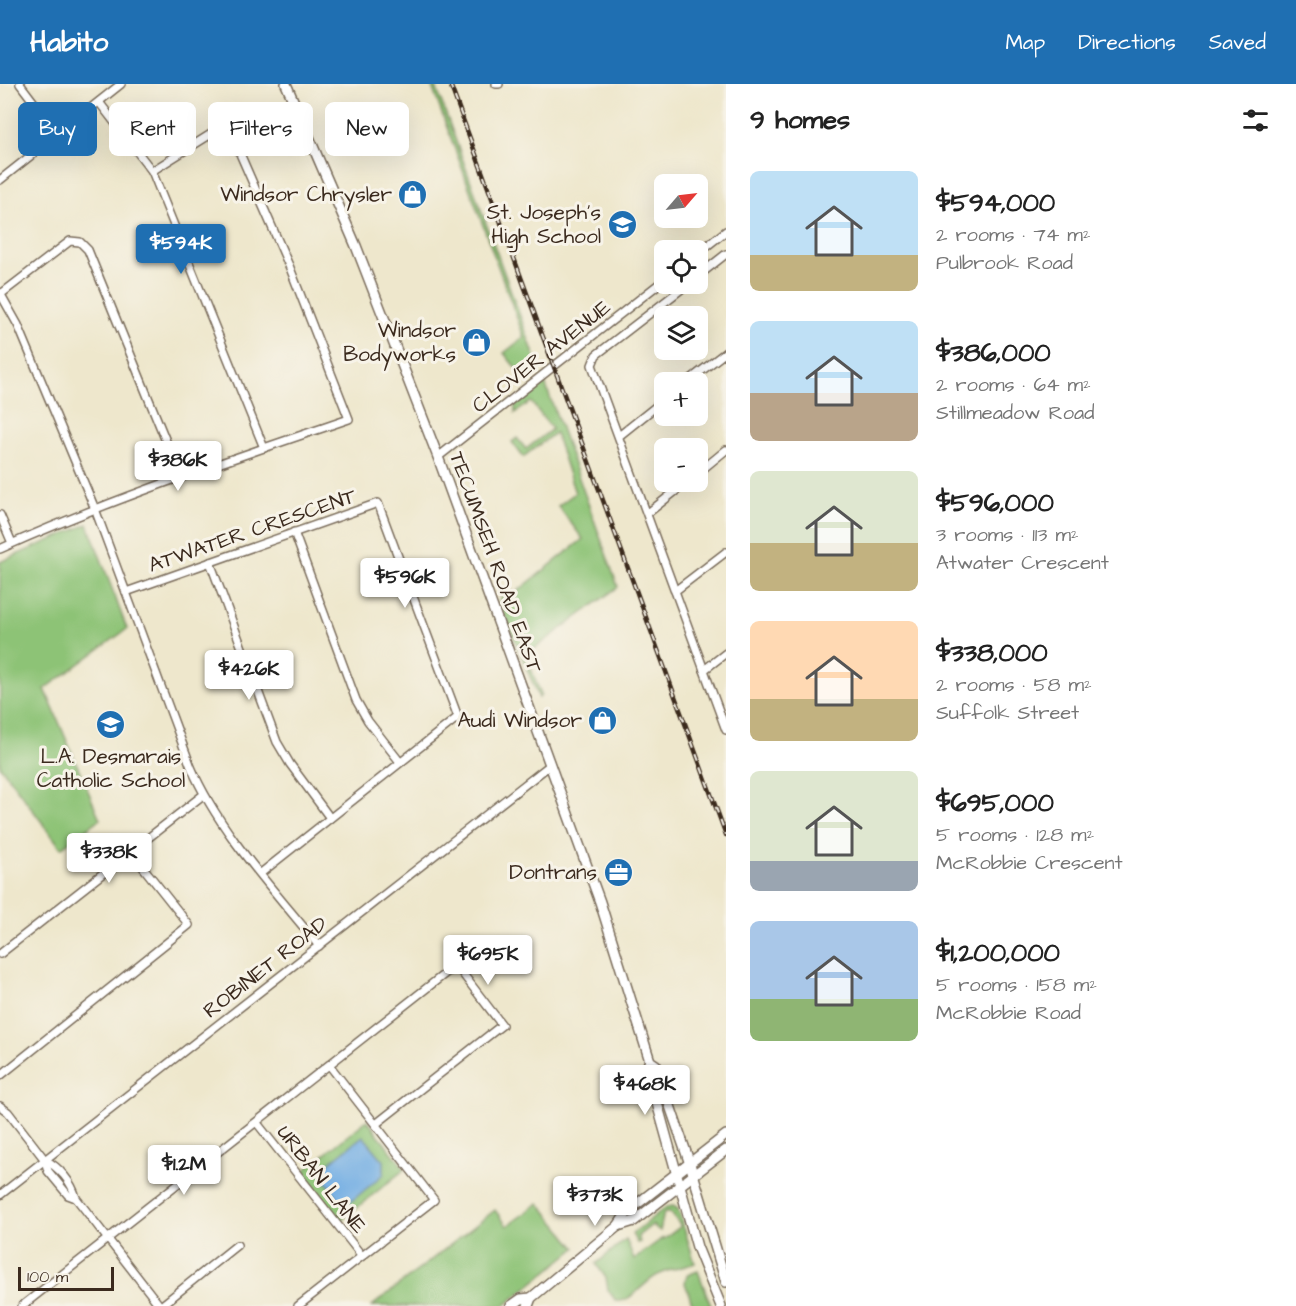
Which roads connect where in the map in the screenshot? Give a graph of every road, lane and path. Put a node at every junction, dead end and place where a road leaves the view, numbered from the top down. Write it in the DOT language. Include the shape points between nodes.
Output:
graph roads {
  1 [pos="20,84"];
  2 [pos="121,84"];
  3 [pos="286,84"];
  4 [pos="34,102"];
  5 [pos="99,102"];
  6 [pos="30,156"];
  7 [pos="152,171"];
  8 [pos="0,180"];
  9 [pos="726,231"];
  10 [pos="708,245"];
  11 [pos="726,254"];
  12 [pos="708,268"];
  13 [pos="654,287"];
  14 [pos="1,293"];
  15 [pos="675,294"];
  16 [pos="726,352"];
  17 [pos="700,372"];
  18 [pos="654,408"];
  19 [pos="619,436"];
  20 [pos="264,448"];
  21 [pos="726,450"];
  22 [pos="438,457"];
  23 [pos="708,465"];
  24 [pos="181,478"];
  25 [pos="674,492"];
  26 [pos="95,509"];
  27 [pos="648,513"];
  28 [pos="0,515"];
  29 [pos="294,532"];
  30 [pos="12,543"];
  31 [pos="0,549"];
  32 [pos="726,552"];
  33 [pos="210,562"];
  34 [pos="675,591"];
  35 [pos="126,592"];
  36 [pos="726,653"];
  37 [pos="704,670"];
  38 [pos="726,730"];
  39 [pos="400,762"];
  40 [pos="550,765"];
  41 [pos="203,795"];
  42 [pos="330,818"];
  43 [pos="131,852"];
  44 [pos="261,873"];
  45 [pos="318,946"];
  46 [pos="0,954"];
  47 [pos="650,1061"];
  48 [pos="330,1065"];
  49 [pos="0,1076"];
  50 [pos="0,1106"];
  51 [pos="257,1122"];
  52 [pos="376,1124"];
  53 [pos="726,1135"];
  54 [pos="726,1150"];
  55 [pos="45,1160"];
  56 [pos="690,1164"];
  57 [pos="677,1173"];
  58 [pos="694,1176"];
  59 [pos="679,1186"];
  60 [pos="0,1195"];
  61 [pos="618,1226"];
  62 [pos="108,1239"];
  63 [pos="237,1245"];
  64 [pos="362,1256"];
  65 [pos="726,1282"];
  66 [pos="530,1302"];
  67 [pos="22,1306"];
  68 [pos="161,1306"];
  69 [pos="298,1306"];
  70 [pos="511,1306"];
  71 [pos="721,1306"];
  1 -- 4 [label="street"];
  2 -- 5 [label="street"];
  3 -- 22 [label="main road, TECUMSEH ROAD EAST" via="356,246"];
  5 -- 7 [label="street"];
  6 -- 8 [label="street"];
  7 -- 20 [label="street"];
  7 -- 20 [label="street" via="227,124 290,268 349,419"];
  9 -- 10 [label="street"];
  11 -- 12 [label="street"];
  13 -- 22 [label="street, CLOVER AVENUE"];
  14 -- 24 [label="street" via="70,241 80,242 88,250"];
  14 -- 26 [label="street"];
  15 -- 19 [label="street, CLOVER AVENUE" via="596,355 592,365"];
  16 -- 17 [label="street"];
  18 -- 19 [label="street"];
  19 -- 27 [label="street"];
  20 -- 24 [label="street"];
  21 -- 23 [label="street"];
  22 -- 40 [label="main road, TECUMSEH ROAD EAST"];
  24 -- 26 [label="street"];
  25 -- 27 [label="street"];
  26 -- 30 [label="street"];
  26 -- 35 [label="street"];
  27 -- 34 [label="street"];
  28 -- 30 [label="street"];
  29 -- 33 [label="street, ATWATER CRESCENT"];
  29 -- 39 [label="street" via="356,700"];
  29 -- 39 [label="street, ATWATER CRESCENT" via="378,503 458,717"];
  30 -- 31 [label="street"];
  32 -- 34 [label="street"];
  33 -- 35 [label="street, ATWATER CRESCENT"];
  33 -- 42 [label="street" via="277,742"];
  34 -- 37 [label="street"];
  35 -- 41 [label="street"];
  36 -- 37 [label="street"];
  37 -- 38 [label="street"];
  39 -- 42 [label="street, ATWATER CRESCENT"];
  40 -- 45 [label="street, ROBINET ROAD"];
  40 -- 47 [label="main road, TECUMSEH ROAD EAST" via="600,902"];
  41 -- 43 [label="street"];
  41 -- 44 [label="street"];
  42 -- 44 [label="street, ATWATER CRESCENT"];
  43 -- 46 [label="street"];
  43 -- 49 [label="street" via="189,925"];
  44 -- 45 [label="street"];
  45 -- 55 [label="street, ROBINET ROAD"];
  47 -- 56 [label="main road, TECUMSEH ROAD EAST" via="656,1065"];
  47 -- 57 [label="main road, TECUMSEH ROAD EAST" via="647,1067"];
  48 -- 51 [label="street"];
  48 -- 52 [label="street"];
  48 -- 52 [label="street" via="456,965 502,1025"];
  50 -- 55 [label="street"];
  51 -- 62 [label="street"];
  51 -- 64 [label="street, URBAN LANE"];
  52 -- 64 [label="street" via="434,1200"];
  53 -- 56 [label="main road"];
  54 -- 58 [label="main road"];
  55 -- 60 [label="street, ROBINET ROAD"];
  55 -- 62 [label="street" via="55,1165"];
  56 -- 57 [label="main road"];
  56 -- 58 [label="main road, TECUMSEH ROAD EAST"];
  57 -- 59 [label="main road, TECUMSEH ROAD EAST"];
  57 -- 61 [label="main road" via="628,1211"];
  58 -- 59 [label="main road"];
  58 -- 65 [label="main road, TECUMSEH ROAD EAST"];
  59 -- 61 [label="main road" via="634,1221"];
  59 -- 71 [label="main road, TECUMSEH ROAD EAST"];
  61 -- 66 [label="main road"];
  62 -- 67 [label="street"];
  62 -- 68 [label="street"];
  63 -- 68 [label="street"];
  64 -- 69 [label="street"];
  66 -- 70 [label="main road" via="521,1299"];
}
